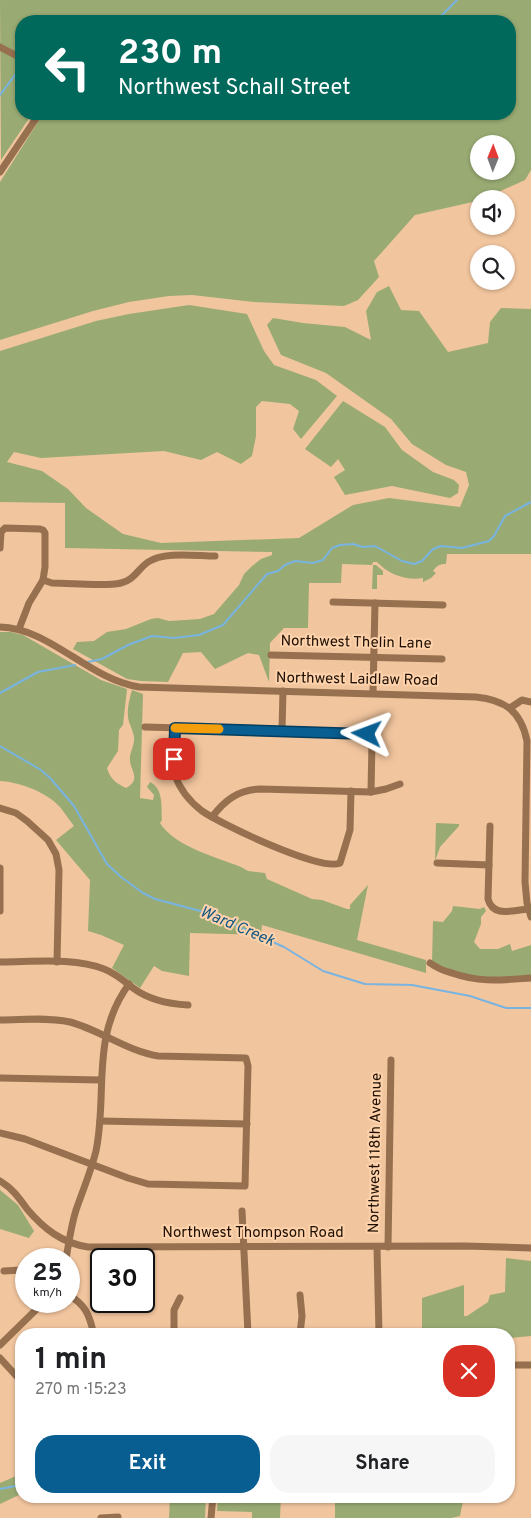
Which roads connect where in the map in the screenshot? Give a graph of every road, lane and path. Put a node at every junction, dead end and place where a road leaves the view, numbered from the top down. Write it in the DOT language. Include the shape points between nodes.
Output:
graph roads {
  1 [pos="0,47"];
  2 [pos="15,55"];
  3 [pos="35,120"];
  4 [pos="0,172"];
  5 [pos="0,548"];
  6 [pos="216,556"];
  7 [pos="43,580"];
  8 [pos="333,602"];
  9 [pos="376,603"];
  10 [pos="443,605"];
  11 [pos="0,627"];
  12 [pos="19,629"];
  13 [pos="271,655"];
  14 [pos="374,658"];
  15 [pos="442,659"];
  16 [pos="283,692"];
  17 [pos="373,693"];
  18 [pos="531,702"];
  19 [pos="510,708"];
  20 [pos="145,727"];
  21 [pos="175,728"];
  22 [pos="282,730"];
  23 [pos="400,784"];
  24 [pos="351,791"];
  25 [pos="371,792"];
  26 [pos="0,808"];
  27 [pos="212,817"];
  28 [pos="490,826"];
  29 [pos="437,864"];
  30 [pos="488,865"];
  31 [pos="0,868"];
  32 [pos="528,909"];
  33 [pos="0,911"];
  34 [pos="531,917"];
  35 [pos="0,962"];
  36 [pos="57,962"];
  37 [pos="430,963"];
  38 [pos="531,978"];
  39 [pos="129,984"];
  40 [pos="188,1005"];
  41 [pos="0,1020"];
  42 [pos="105,1037"];
  43 [pos="391,1060"];
  44 [pos="0,1078"];
  45 [pos="100,1080"];
  46 [pos="100,1121"];
  47 [pos="247,1124"];
  48 [pos="0,1133"];
  49 [pos="92,1164"];
  50 [pos="0,1181"];
  51 [pos="242,1211"];
  52 [pos="69,1242"];
  53 [pos="244,1247"];
  54 [pos="378,1247"];
  55 [pos="388,1247"];
  56 [pos="68,1248"];
  57 [pos="531,1248"];
  58 [pos="15,1270"];
  59 [pos="4,1271"];
  60 [pos="300,1295"];
  61 [pos="180,1298"];
  62 [pos="80,1303"];
  63 [pos="33,1313"];
  64 [pos="17,1328"];
  65 [pos="92,1328"];
  66 [pos="174,1328"];
  67 [pos="248,1328"];
  68 [pos="301,1328"];
  69 [pos="379,1328"];
  70 [pos="15,1330"];
  71 [pos="0,1345"];
  72 [pos="0,1358"];
  73 [pos="515,1365"];
  74 [pos="531,1365"];
  75 [pos="15,1374"];
  76 [pos="212,1503"];
  77 [pos="118,1516"];
  78 [pos="101,1518"];
  79 [pos="211,1518"];
  1 -- 2 [label="street"];
  3 -- 4 [label="street"];
  5 -- 7 [label="street" via="1,532 5,528 43,530"];
  6 -- 7 [label="street" via="153,559 120,584 52,583"];
  7 -- 12 [label="street" via="29,602"];
  8 -- 9 [label="street"];
  9 -- 10 [label="street"];
  9 -- 14 [label="street"];
  11 -- 12 [label="street, Northwest Laidlaw Road"];
  12 -- 16 [label="street, Northwest Laidlaw Road" via="39,637 102,676 130,686"];
  13 -- 14 [label="street, Northwest Thelin Lane"];
  14 -- 15 [label="street, Northwest Thelin Lane"];
  14 -- 17 [label="street"];
  16 -- 17 [label="street, Northwest Laidlaw Road"];
  16 -- 22 [label="street"];
  17 -- 19 [label="street, Northwest Laidlaw Road" via="476,696 495,700"];
  18 -- 19 [label="street" via="522,700"];
  19 -- 32 [label="street" via="521,721 527,741 525,882"];
  20 -- 21 [label="street"];
  21 -- 22 [label="street"];
  21 -- 27 [label="street" via="177,782 185,795"];
  22 -- 25 [label="street" via="363,732 370,735"];
  23 -- 25 [label="street"];
  24 -- 25 [label="street"];
  24 -- 27 [label="street" via="247,790 231,797"];
  24 -- 27 [label="street" via="350,830 341,861 332,866 292,854"];
  26 -- 36 [label="street" via="27,821 44,835 56,854 59,870"];
  28 -- 30 [label="street"];
  29 -- 30 [label="street"];
  30 -- 32 [label="street" via="488,899 492,909"];
  31 -- 33 [label="street"];
  32 -- 34 [label="street"];
  35 -- 36 [label="street"];
  36 -- 39 [label="street" via="97,966"];
  37 -- 38 [label="street" via="447,972 477,980"];
  39 -- 40 [label="street" via="156,1000"];
  39 -- 42 [label="street" via="114,1008"];
  41 -- 42 [label="street" via="66,1022"];
  42 -- 45 [label="street"];
  42 -- 47 [label="street" via="158,1056 247,1059"];
  43 -- 55 [label="street, Northwest 118th Avenue"];
  44 -- 45 [label="street"];
  45 -- 46 [label="street"];
  46 -- 47 [label="street"];
  46 -- 49 [label="street"];
  47 -- 49 [label="street" via="245,1186 148,1184"];
  48 -- 49 [label="street"];
  49 -- 52 [label="street"];
  50 -- 52 [label="street, Northwest Thompson Road" via="14,1192 45,1228"];
  51 -- 53 [label="street"];
  52 -- 53 [label="street, Northwest Thompson Road" via="96,1248"];
  52 -- 56 [label="street"];
  53 -- 54 [label="street, Northwest Thompson Road"];
  53 -- 67 [label="street"];
  54 -- 55 [label="street, Northwest Thompson Road"];
  54 -- 69 [label="street"];
  55 -- 57 [label="street, Northwest Thompson Road"];
  58 -- 59 [label="street"];
  60 -- 68 [label="street"];
  61 -- 66 [label="street" via="174,1310"];
  62 -- 65 [label="street" via="85,1307"];
  63 -- 64 [label="street"];
  70 -- 71 [label="street"];
  72 -- 75 [label="street"];
  73 -- 74 [label="street"];
  76 -- 79 [label="street"];
  77 -- 78 [label="street"];
}
